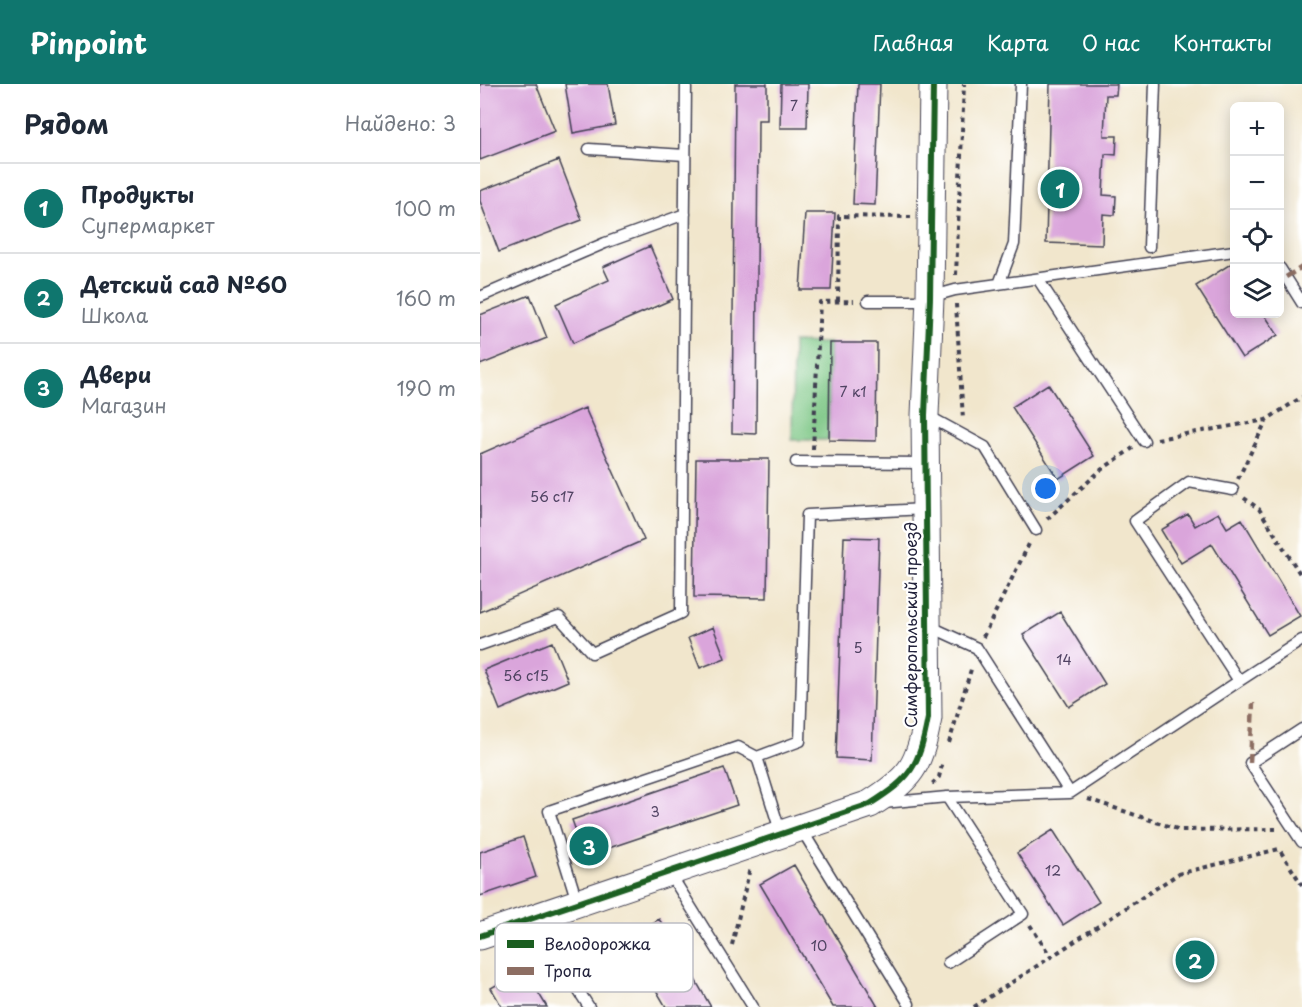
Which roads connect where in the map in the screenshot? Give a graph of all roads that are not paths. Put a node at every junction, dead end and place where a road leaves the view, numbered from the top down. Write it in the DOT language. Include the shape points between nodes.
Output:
graph roads {
  1 [pos="686,84"];
  2 [pos="933,84"];
  3 [pos="1022,84"];
  4 [pos="1155,84"];
  5 [pos="589,149"];
  6 [pos="685,155"];
  7 [pos="685,214"];
  8 [pos="1149,247"];
  9 [pos="1230,252"];
  10 [pos="1284,274"];
  11 [pos="1038,279"];
  12 [pos="999,284"];
  13 [pos="943,294"];
  14 [pos="480,297"];
  15 [pos="868,301"];
  16 [pos="1302,303"];
  17 [pos="925,415"];
  18 [pos="1144,441"];
  19 [pos="796,462"];
  20 [pos="925,463"];
  21 [pos="1233,490"];
  22 [pos="925,509"];
  23 [pos="1036,530"];
  24 [pos="926,625"];
  25 [pos="1302,640"];
  26 [pos="480,645"];
  27 [pos="1239,681"];
  28 [pos="1302,729"];
  29 [pos="757,757"];
  30 [pos="1070,793"];
  31 [pos="947,797"];
  32 [pos="870,804"];
  33 [pos="790,830"];
  34 [pos="1302,842"];
  35 [pos="669,871"];
  36 [pos="578,902"];
  37 [pos="532,918"];
  38 [pos="518,923"];
  39 [pos="535,923"];
  40 [pos="495,931"];
  41 [pos="480,936"];
  42 [pos="948,963"];
  43 [pos="580,992"];
  44 [pos="909,1004"];
  45 [pos="590,1007"];
  46 [pos="753,1007"];
  1 -- 6 [label="lane"];
  2 -- 13 [label="street, Симферопольский проезд"];
  3 -- 12 [label="lane" via="1014,244"];
  4 -- 8 [label="lane"];
  5 -- 6 [label="lane"];
  6 -- 7 [label="lane"];
  7 -- 14 [label="lane" via="605,243"];
  7 -- 26 [label="lane" via="681,613 592,653 559,617"];
  9 -- 11 [label="lane"];
  10 -- 16 [label="lane"];
  11 -- 12 [label="lane"];
  11 -- 18 [label="lane"];
  12 -- 13 [label="lane"];
  13 -- 15 [label="lane" via="916,301"];
  13 -- 17 [label="street, Симферопольский проезд"];
  17 -- 20 [label="street, Симферопольский проезд"];
  17 -- 23 [label="lane" via="985,447"];
  19 -- 20 [label="lane"];
  20 -- 22 [label="street, Симферопольский проезд"];
  21 -- 27 [label="lane" via="1189,482 1135,521"];
  22 -- 24 [label="street, Симферопольский проезд"];
  22 -- 29 [label="lane" via="807,515 800,741"];
  24 -- 30 [label="lane" via="977,648"];
  24 -- 32 [label="street, Симферопольский проезд" via="928,718 923,746 914,767 897,787"];
  25 -- 27 [label="lane"];
  27 -- 30 [label="lane"];
  28 -- 34 [label="lane" via="1250,763"];
  29 -- 33 [label="lane"];
  29 -- 36 [label="lane" via="738,747 549,811"];
  30 -- 31 [label="lane"];
  31 -- 32 [label="lane"];
  31 -- 42 [label="lane" via="1023,914"];
  32 -- 33 [label="street, Симферопольский проезд"];
  33 -- 35 [label="street, Симферопольский проезд"];
  33 -- 44 [label="lane"];
  35 -- 36 [label="street, Симферопольский проезд"];
  35 -- 46 [label="lane"];
  36 -- 37 [label="street, Симферопольский проезд"];
  37 -- 38 [label="street, Симферопольский проезд"];
  37 -- 39 [label="lane"];
  40 -- 41 [label="street, Симферопольский проезд"];
  43 -- 45 [label="lane"];
}
